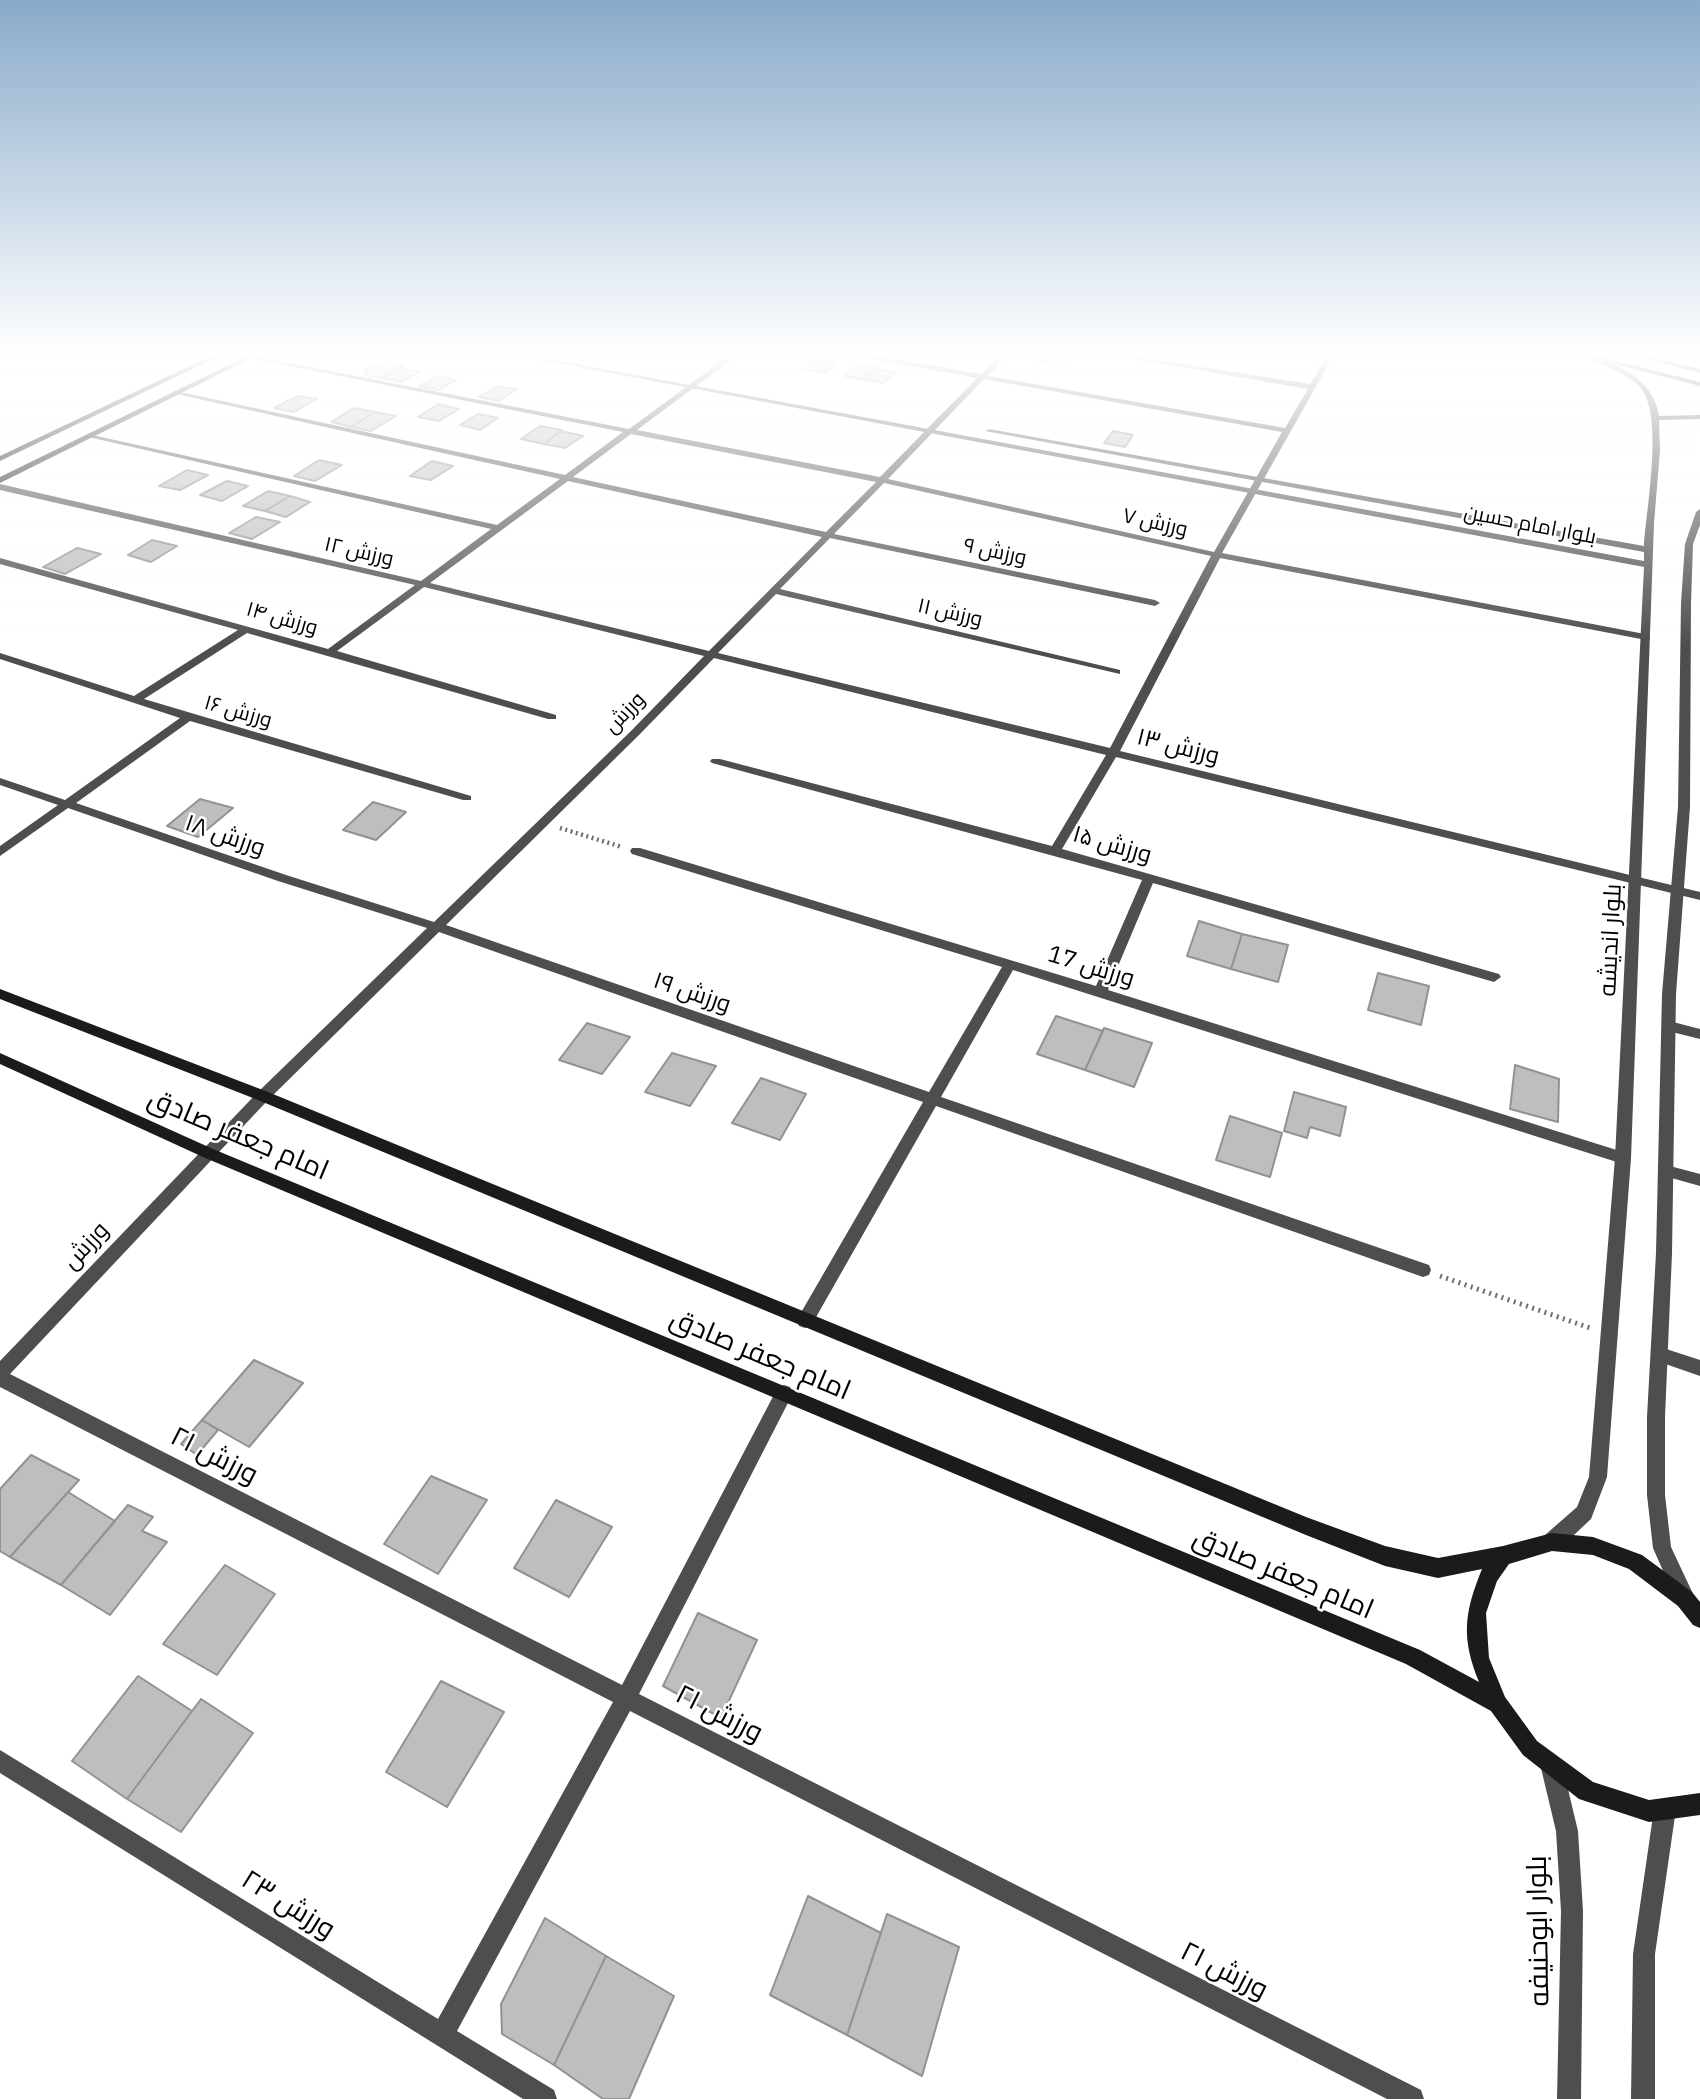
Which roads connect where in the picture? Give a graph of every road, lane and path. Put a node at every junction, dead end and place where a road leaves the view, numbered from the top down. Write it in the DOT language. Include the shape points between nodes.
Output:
graph roads {
  1 [pos="21,449"];
  2 [pos="62,449"];
  3 [pos="146,449"];
  4 [pos="433,449"];
  5 [pos="606,449"];
  6 [pos="722,449"];
  7 [pos="907,449"];
  8 [pos="1050,449"];
  9 [pos="1087,449"];
  10 [pos="1277,449"];
  11 [pos="1654,449"];
  12 [pos="0,459"];
  13 [pos="566,478"];
  14 [pos="0,480"];
  15 [pos="881,480"];
  16 [pos="1259,480"];
  17 [pos="0,487"];
  18 [pos="1253,490"];
  19 [pos="1700,512"];
  20 [pos="498,528"];
  21 [pos="827,535"];
  22 [pos="1649,550"];
  23 [pos="1217,555"];
  24 [pos="0,561"];
  25 [pos="1649,565"];
  26 [pos="422,584"];
  27 [pos="775,591"];
  28 [pos="1156,603"];
  29 [pos="246,629"];
  30 [pos="1646,637"];
  31 [pos="330,652"];
  32 [pos="0,656"];
  33 [pos="709,656"];
  34 [pos="1116,672"];
  35 [pos="135,700"];
  36 [pos="188,717"];
  37 [pos="552,717"];
  38 [pos="1113,753"];
  39 [pos="716,761"];
  40 [pos="0,781"];
  41 [pos="467,798"];
  42 [pos="68,804"];
  43 [pos="544,824"];
  44 [pos="636,851"];
  45 [pos="1055,851"];
  46 [pos="0,852"];
  47 [pos="1150,877"];
  48 [pos="1636,880"];
  49 [pos="1677,890"];
  50 [pos="1700,896"];
  51 [pos="437,927"];
  52 [pos="1009,966"];
  53 [pos="1494,977"];
  54 [pos="1100,993"];
  55 [pos="0,994"];
  56 [pos="1669,1026"];
  57 [pos="1700,1034"];
  58 [pos="0,1058"];
  59 [pos="263,1096"];
  60 [pos="931,1101"];
  61 [pos="208,1153"];
  62 [pos="1623,1158"];
  63 [pos="1666,1171"];
  64 [pos="1700,1180"];
  65 [pos="1423,1270"];
  66 [pos="805,1321"];
  67 [pos="1611,1335"];
  68 [pos="1660,1355"];
  69 [pos="1700,1368"];
  70 [pos="0,1376"];
  71 [pos="784,1393"];
  72 [pos="1552,1542"];
  73 [pos="1503,1556"];
  74 [pos="1685,1599"];
  75 [pos="1700,1618"];
  76 [pos="625,1698"];
  77 [pos="1498,1704"];
  78 [pos="0,1761"];
  79 [pos="1551,1763"];
  80 [pos="1700,1804"];
  81 [pos="1665,1809"];
  82 [pos="442,2035"];
  83 [pos="545,2099"];
  84 [pos="1412,2099"];
  85 [pos="1569,2099"];
  86 [pos="1643,2099"];
  1 -- 12 [label="main road"];
  2 -- 14 [label="main road"];
  3 -- 20 [label="street"];
  4 -- 13 [label="street, ورزش ۹"];
  5 -- 13 [label="street"];
  6 -- 15 [label="street, ورزش ۷"];
  7 -- 15 [label="street, ورزش"];
  8 -- 18 [label="street, بلوار امام حسین"];
  9 -- 16 [label="street, بلوار امام حسین"];
  10 -- 16 [label="street"];
  11 -- 22 [label="street, بلوار اندیشه"];
  13 -- 20 [label="street"];
  13 -- 21 [label="street, ورزش ۹"];
  15 -- 21 [label="street, ورزش"];
  15 -- 23 [label="street, ورزش ۷"];
  16 -- 18 [label="street"];
  16 -- 22 [label="street, بلوار امام حسین"];
  17 -- 26 [label="street, ورزش ۱۲"];
  18 -- 23 [label="street"];
  18 -- 25 [label="street, بلوار امام حسین"];
  19 -- 49 [label="street" via="1689,544 1684,807"];
  20 -- 26 [label="street"];
  21 -- 27 [label="street, ورزش"];
  21 -- 28 [label="street, ورزش ۹"];
  22 -- 25 [label="street, بلوار اندیشه"];
  23 -- 30 [label="street, ورزش ۷"];
  23 -- 38 [label="street"];
  24 -- 29 [label="street, ورزش ۱۴"];
  25 -- 30 [label="street, بلوار اندیشه"];
  26 -- 31 [label="street"];
  26 -- 33 [label="street, ورزش ۱۲"];
  27 -- 33 [label="street, ورزش"];
  27 -- 34 [label="street, ورزش ۱۱"];
  29 -- 31 [label="street, ورزش ۱۴"];
  29 -- 35 [label="street"];
  30 -- 48 [label="street, بلوار اندیشه"];
  31 -- 37 [label="street, ورزش ۱۴"];
  32 -- 35 [label="street, ورزش ۱۶"];
  33 -- 38 [label="street, ورزش ۱۳"];
  33 -- 43 [label="street, ورزش"];
  35 -- 36 [label="street, ورزش ۱۶"];
  36 -- 41 [label="street, ورزش ۱۶"];
  36 -- 42 [label="street"];
  38 -- 45 [label="street"];
  38 -- 48 [label="street, ورزش ۱۳"];
  39 -- 45 [label="street, ورزش ۱۵"];
  40 -- 42 [label="street, ورزش ۱۸"];
  42 -- 46 [label="street"];
  42 -- 51 [label="street, ورزش ۱۸"];
  43 -- 44 [label="path"];
  43 -- 51 [label="street, ورزش"];
  44 -- 52 [label="street, ورزش 17"];
  45 -- 47 [label="street, ورزش ۱۵"];
  47 -- 53 [label="street, ورزش ۱۵"];
  47 -- 54 [label="street"];
  48 -- 49 [label="street, ورزش ۱۳"];
  48 -- 62 [label="street, بلوار اندیشه"];
  49 -- 50 [label="street, ورزش ۱۳"];
  49 -- 56 [label="street"];
  51 -- 59 [label="street, ورزش"];
  51 -- 60 [label="street, ورزش ۱۹"];
  52 -- 54 [label="street, ورزش 17"];
  52 -- 60 [label="street"];
  54 -- 62 [label="street, ورزش 17"];
  55 -- 59 [label="main road, امام جعفر صادق"];
  56 -- 57 [label="street"];
  56 -- 63 [label="street"];
  58 -- 61 [label="main road, امام جعفر صادق"];
  59 -- 61 [label="street, ورزش"];
  59 -- 66 [label="main road, امام جعفر صادق"];
  60 -- 65 [label="street, ورزش ۱۹"];
  60 -- 66 [label="street"];
  61 -- 70 [label="street, ورزش"];
  61 -- 71 [label="main road, امام جعفر صادق"];
  62 -- 67 [label="street, بلوار اندیشه"];
  63 -- 64 [label="street"];
  63 -- 68 [label="street"];
  65 -- 67 [label="path"];
  66 -- 73 [label="main road, امام جعفر صادق" via="1385,1556 1438,1568"];
  67 -- 72 [label="street, بلوار اندیشه" via="1598,1478 1584,1513"];
  68 -- 69 [label="street"];
  68 -- 74 [label="street" via="1656,1495 1662,1548"];
  70 -- 76 [label="street, ورزش ۲۱"];
  71 -- 76 [label="street"];
  71 -- 77 [label="main road, امام جعفر صادق" via="1413,1657"];
  72 -- 73 [label="main road, امام جعفر صادق"];
  72 -- 74 [label="main road" via="1592,1546 1634,1562"];
  73 -- 77 [label="main road" via="1489,1576 1476,1613 1479,1658"];
  74 -- 75 [label="main road"];
  76 -- 82 [label="street"];
  76 -- 84 [label="street, ورزش ۲۱"];
  77 -- 79 [label="main road" via="1530,1748"];
  78 -- 82 [label="street, ورزش ۲۳"];
  79 -- 81 [label="main road" via="1587,1791 1649,1811"];
  79 -- 85 [label="street, بلوار ابوحنیفه" via="1567,1831 1572,1911"];
  80 -- 81 [label="main road"];
  81 -- 86 [label="street" via="1644,1954"];
  82 -- 83 [label="street, ورزش ۲۳"];
}
